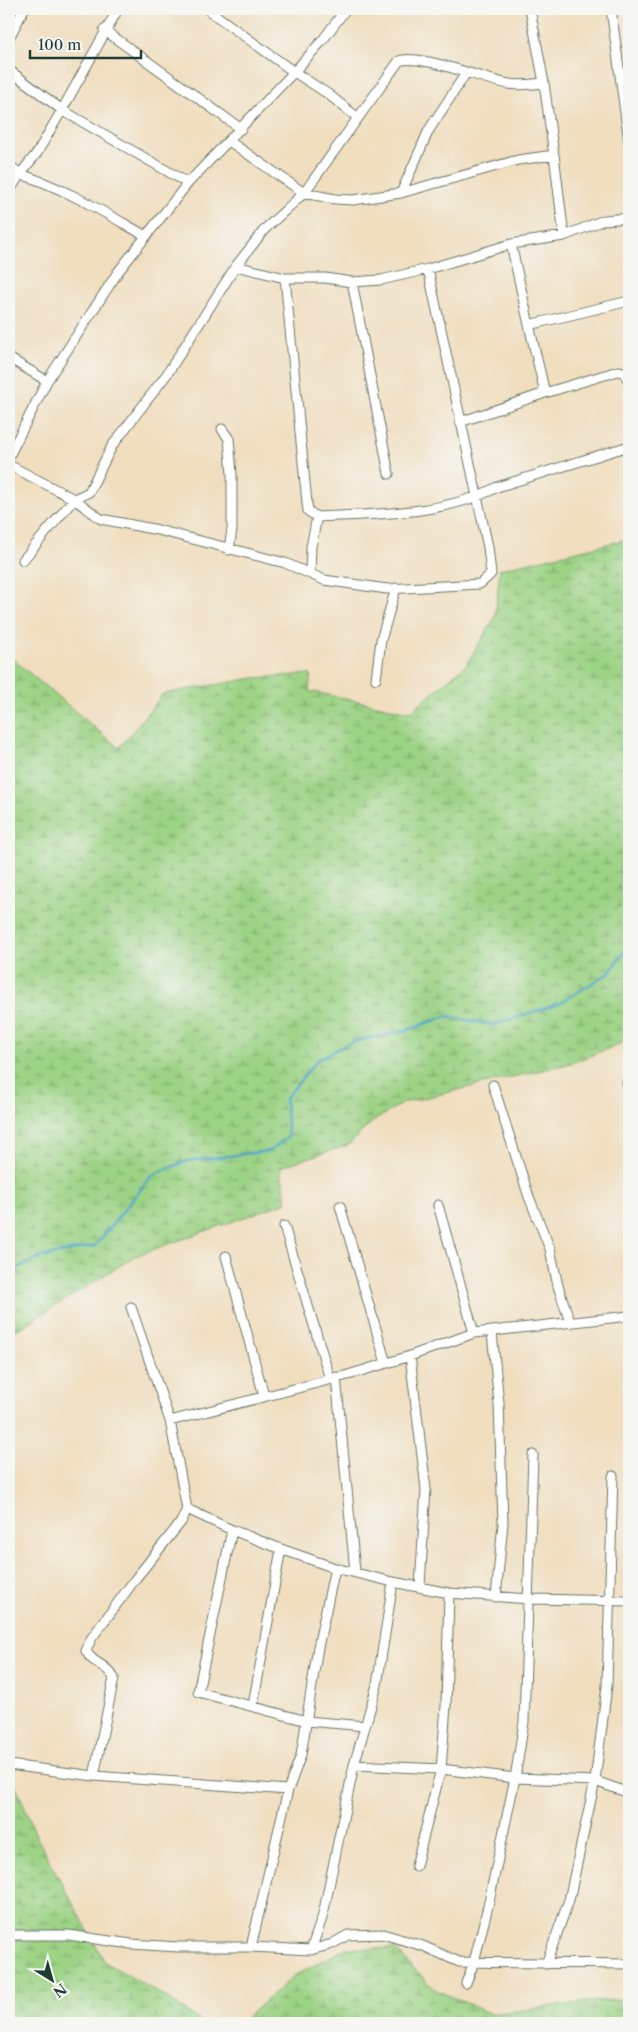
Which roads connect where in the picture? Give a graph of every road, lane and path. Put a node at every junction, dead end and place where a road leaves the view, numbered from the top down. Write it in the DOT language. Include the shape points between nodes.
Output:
graph roads {
  1 [pos="24,9"];
  2 [pos="118,9"];
  3 [pos="207,9"];
  4 [pos="346,9"];
  5 [pos="530,9"];
  6 [pos="611,9"];
  7 [pos="104,30"];
  8 [pos="9,38"];
  9 [pos="9,70"];
  10 [pos="294,72"];
  11 [pos="466,73"];
  12 [pos="544,82"];
  13 [pos="62,110"];
  14 [pos="358,118"];
  15 [pos="241,129"];
  16 [pos="229,141"];
  17 [pos="629,142"];
  18 [pos="554,154"];
  19 [pos="9,166"];
  20 [pos="20,174"];
  21 [pos="188,183"];
  22 [pos="9,192"];
  23 [pos="304,193"];
  24 [pos="401,193"];
  25 [pos="629,218"];
  26 [pos="146,236"];
  27 [pos="564,236"];
  28 [pos="512,244"];
  29 [pos="236,266"];
  30 [pos="428,269"];
  31 [pos="285,278"];
  32 [pos="352,282"];
  33 [pos="629,301"];
  34 [pos="528,325"];
  35 [pos="9,358"];
  36 [pos="47,381"];
  37 [pos="629,381"];
  38 [pos="544,393"];
  39 [pos="460,422"];
  40 [pos="222,429"];
  41 [pos="629,446"];
  42 [pos="9,456"];
  43 [pos="9,465"];
  44 [pos="390,474"];
  45 [pos="478,497"];
  46 [pos="74,500"];
  47 [pos="317,517"];
  48 [pos="230,550"];
  49 [pos="23,560"];
  50 [pos="310,574"];
  51 [pos="396,588"];
  52 [pos="376,679"];
  53 [pos="493,1085"];
  54 [pos="438,1205"];
  55 [pos="340,1206"];
  56 [pos="284,1226"];
  57 [pos="226,1256"];
  58 [pos="131,1307"];
  59 [pos="629,1316"];
  60 [pos="570,1322"];
  61 [pos="492,1332"];
  62 [pos="474,1333"];
  63 [pos="410,1356"];
  64 [pos="386,1362"];
  65 [pos="333,1378"];
  66 [pos="264,1396"];
  67 [pos="170,1421"];
  68 [pos="534,1455"];
  69 [pos="613,1476"];
  70 [pos="187,1509"];
  71 [pos="232,1530"];
  72 [pos="281,1549"];
  73 [pos="335,1568"];
  74 [pos="355,1571"];
  75 [pos="393,1582"];
  76 [pos="420,1586"];
  77 [pos="448,1593"];
  78 [pos="496,1597"];
  79 [pos="529,1599"];
  80 [pos="629,1601"];
  81 [pos="610,1602"];
  82 [pos="253,1705"];
  83 [pos="307,1721"];
  84 [pos="365,1726"];
  85 [pos="9,1765"];
  86 [pos="354,1765"];
  87 [pos="441,1769"];
  88 [pos="94,1776"];
  89 [pos="515,1778"];
  90 [pos="595,1781"];
  91 [pos="288,1790"];
  92 [pos="629,1793"];
  93 [pos="416,1866"];
  94 [pos="9,1934"];
  95 [pos="252,1947"];
  96 [pos="311,1950"];
  97 [pos="474,1962"];
  98 [pos="546,1964"];
  99 [pos="629,1964"];
  100 [pos="466,1983"];
  1 -- 8 [label="street"];
  2 -- 7 [label="street"];
  3 -- 10 [label="street"];
  4 -- 10 [label="street"];
  5 -- 12 [label="street"];
  6 -- 17 [label="street"];
  7 -- 13 [label="street"];
  7 -- 15 [label="street"];
  9 -- 13 [label="street"];
  10 -- 14 [label="street"];
  10 -- 15 [label="street"];
  11 -- 12 [label="street" via="510,84"];
  11 -- 14 [label="street" via="422,60 399,61"];
  11 -- 24 [label="street" via="429,130"];
  12 -- 18 [label="street"];
  13 -- 20 [label="street" via="37,153"];
  13 -- 21 [label="street"];
  14 -- 23 [label="street"];
  15 -- 16 [label="street"];
  16 -- 21 [label="street"];
  16 -- 23 [label="street"];
  18 -- 24 [label="street" via="518,160"];
  18 -- 27 [label="street"];
  19 -- 20 [label="street"];
  20 -- 22 [label="street"];
  20 -- 26 [label="street" via="44,181 81,199"];
  21 -- 26 [label="street"];
  23 -- 24 [label="street" via="353,200"];
  23 -- 29 [label="street" via="265,229"];
  25 -- 27 [label="street" via="604,220"];
  26 -- 36 [label="street" via="118,272"];
  27 -- 28 [label="street"];
  28 -- 30 [label="street"];
  28 -- 34 [label="street"];
  29 -- 31 [label="street"];
  29 -- 46 [label="street" via="166,374 112,446 90,492"];
  30 -- 32 [label="street" via="381,280"];
  30 -- 39 [label="street"];
  31 -- 32 [label="street"];
  31 -- 47 [label="street" via="308,511"];
  32 -- 44 [label="street"];
  33 -- 34 [label="street"];
  34 -- 38 [label="street"];
  35 -- 36 [label="street"];
  36 -- 42 [label="street"];
  37 -- 38 [label="street" via="623,372 618,371"];
  38 -- 39 [label="street"];
  39 -- 45 [label="street"];
  40 -- 48 [label="street" via="229,439 232,474"];
  41 -- 45 [label="street" via="497,487"];
  43 -- 46 [label="street"];
  45 -- 47 [label="street" via="403,513"];
  45 -- 51 [label="street" via="491,574 480,584"];
  46 -- 48 [label="street" via="101,519 158,530"];
  46 -- 49 [label="street"];
  47 -- 50 [label="street"];
  48 -- 50 [label="street" via="286,563"];
  50 -- 51 [label="street" via="354,585"];
  51 -- 52 [label="street" via="381,640"];
  53 -- 60 [label="street" via="529,1197 550,1249"];
  54 -- 62 [label="street"];
  55 -- 64 [label="street"];
  56 -- 65 [label="street"];
  57 -- 66 [label="street"];
  58 -- 67 [label="street"];
  59 -- 60 [label="street"];
  60 -- 61 [label="street"];
  61 -- 62 [label="street"];
  61 -- 78 [label="street" via="503,1523"];
  62 -- 63 [label="street"];
  63 -- 64 [label="street"];
  63 -- 76 [label="street" via="426,1489"];
  64 -- 65 [label="street"];
  65 -- 66 [label="street"];
  65 -- 74 [label="street"];
  66 -- 67 [label="street"];
  67 -- 70 [label="street"];
  68 -- 79 [label="street"];
  69 -- 81 [label="street"];
  70 -- 71 [label="street"];
  70 -- 88 [label="street" via="181,1522 91,1639 86,1651 90,1658 108,1668 114,1678"];
  71 -- 72 [label="street"];
  71 -- 82 [label="street" via="198,1692"];
  72 -- 73 [label="street"];
  72 -- 82 [label="street"];
  73 -- 74 [label="street"];
  73 -- 83 [label="street" via="318,1647"];
  74 -- 75 [label="street"];
  75 -- 76 [label="street"];
  75 -- 84 [label="street" via="377,1685"];
  76 -- 77 [label="street"];
  77 -- 78 [label="street"];
  77 -- 87 [label="street"];
  78 -- 79 [label="street"];
  79 -- 81 [label="street"];
  79 -- 89 [label="street" via="524,1722"];
  80 -- 81 [label="street"];
  81 -- 90 [label="street" via="607,1686"];
  82 -- 83 [label="street"];
  83 -- 84 [label="street"];
  83 -- 91 [label="street" via="301,1755"];
  84 -- 86 [label="street"];
  85 -- 88 [label="street"];
  86 -- 87 [label="street"];
  86 -- 96 [label="street" via="323,1914"];
  87 -- 89 [label="street"];
  87 -- 93 [label="street"];
  88 -- 91 [label="street"];
  89 -- 90 [label="street"];
  89 -- 97 [label="street"];
  90 -- 92 [label="street"];
  90 -- 98 [label="street" via="570,1900"];
  91 -- 95 [label="street"];
  94 -- 95 [label="street" via="68,1935 131,1944"];
  95 -- 96 [label="street"];
  96 -- 97 [label="street" via="348,1935 383,1934 423,1946 459,1962"];
  97 -- 98 [label="street"];
  97 -- 100 [label="street"];
  98 -- 99 [label="street"];
}
